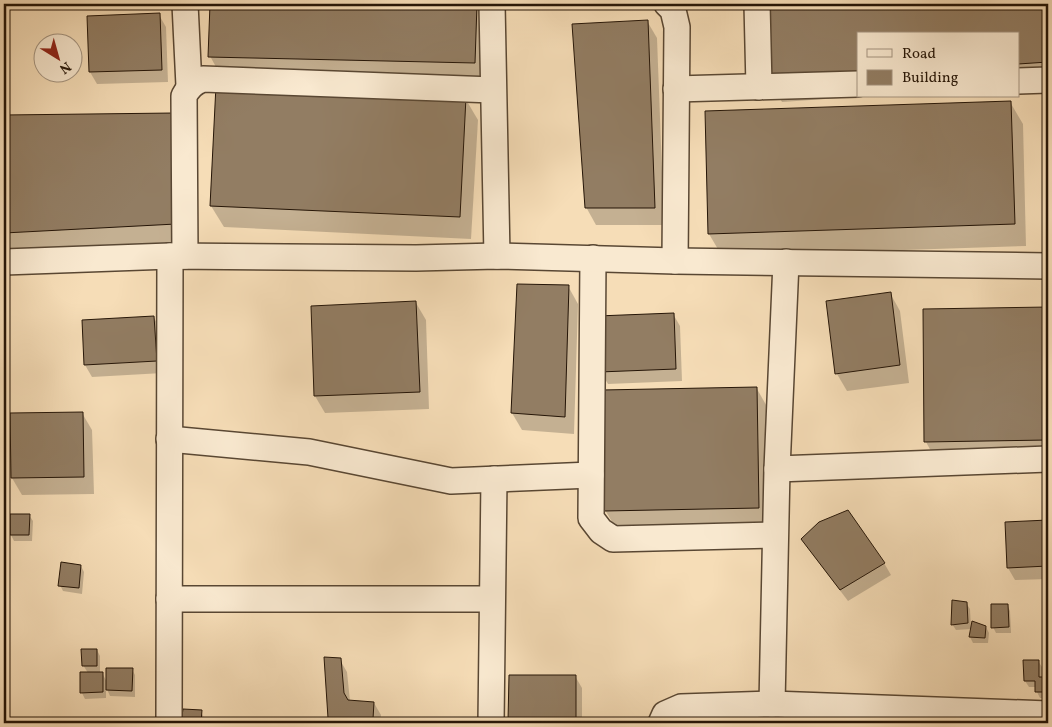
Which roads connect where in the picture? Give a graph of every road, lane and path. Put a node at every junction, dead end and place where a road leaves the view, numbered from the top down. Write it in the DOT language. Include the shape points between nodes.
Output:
graph roads {
  1 [pos="185,4"];
  2 [pos="492,4"];
  3 [pos="668,4"];
  4 [pos="757,4"];
  5 [pos="1020,80"];
  6 [pos="1048,80"];
  7 [pos="857,84"];
  8 [pos="189,86"];
  9 [pos="759,87"];
  10 [pos="676,89"];
  11 [pos="492,90"];
  12 [pos="177,256"];
  13 [pos="497,256"];
  14 [pos="593,258"];
  15 [pos="675,261"];
  16 [pos="4,262"];
  17 [pos="786,262"];
  18 [pos="1048,266"];
  19 [pos="169,439"];
  20 [pos="1048,459"];
  21 [pos="777,469"];
  22 [pos="592,475"];
  23 [pos="494,479"];
  24 [pos="776,535"];
  25 [pos="169,598"];
  26 [pos="492,598"];
  27 [pos="772,704"];
  28 [pos="1048,714"];
  29 [pos="169,723"];
  30 [pos="490,723"];
  31 [pos="661,723"];
  1 -- 8 [label="street"];
  2 -- 11 [label="street"];
  3 -- 10 [label="street" via="677,27"];
  4 -- 9 [label="street"];
  5 -- 6 [label="street"];
  7 -- 9 [label="street"];
  8 -- 11 [label="street" via="203,78"];
  8 -- 12 [label="street" via="184,96"];
  9 -- 10 [label="street"];
  10 -- 15 [label="street"];
  11 -- 13 [label="street"];
  12 -- 13 [label="street"];
  12 -- 16 [label="street"];
  12 -- 19 [label="street"];
  13 -- 14 [label="street"];
  14 -- 15 [label="street"];
  14 -- 22 [label="street"];
  15 -- 17 [label="street"];
  17 -- 18 [label="street"];
  17 -- 21 [label="street"];
  19 -- 23 [label="street" via="309,452 450,481"];
  19 -- 25 [label="street"];
  20 -- 21 [label="street"];
  21 -- 24 [label="street"];
  22 -- 23 [label="street"];
  22 -- 24 [label="street" via="591,518 613,539"];
  23 -- 26 [label="street"];
  24 -- 27 [label="street"];
  25 -- 26 [label="street"];
  25 -- 29 [label="street"];
  26 -- 30 [label="street"];
  27 -- 28 [label="street"];
  27 -- 31 [label="street" via="681,706 664,714"];
}
